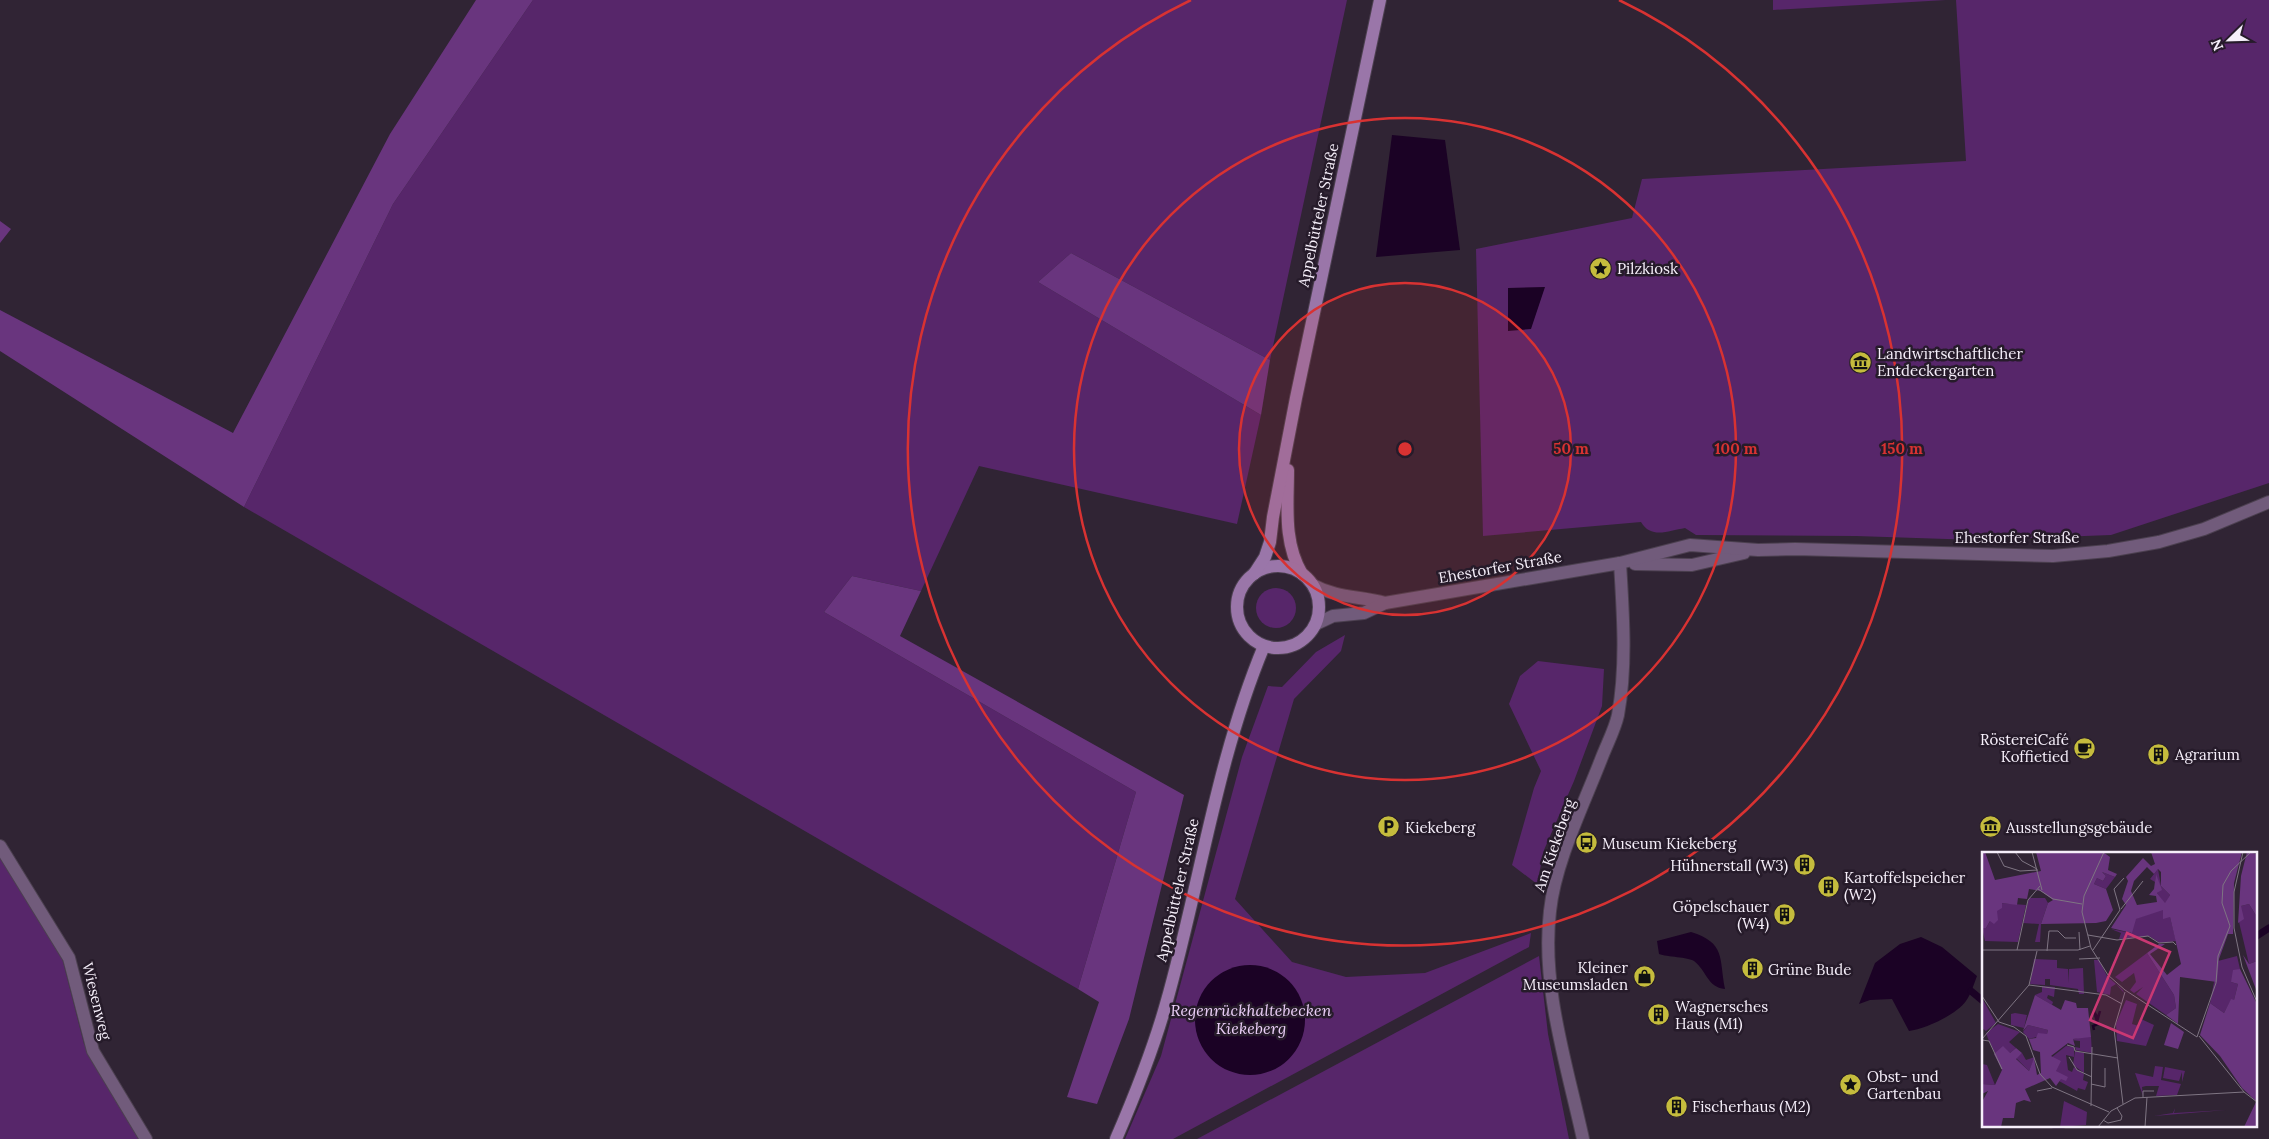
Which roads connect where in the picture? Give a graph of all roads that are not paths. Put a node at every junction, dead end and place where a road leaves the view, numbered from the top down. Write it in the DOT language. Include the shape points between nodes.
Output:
graph roads {
  1 [pos="1380,0"];
  2 [pos="1288,437"];
  3 [pos="2269,502"];
  4 [pos="1758,550"];
  5 [pos="1620,563"];
  6 [pos="1254,574"];
  7 [pos="1302,574"];
  8 [pos="1313,585"];
  9 [pos="1385,602"];
  10 [pos="1316,624"];
  11 [pos="1264,646"];
  12 [pos="0,846"];
  13 [pos="146,1139"];
  14 [pos="1116,1139"];
  15 [pos="1583,1139"];
  1 -- 2 [label="main road, Appelbütteler Straße"];
  2 -- 6 [label="main road, Appelbütteler Straße" via="1269,548"];
  2 -- 7 [label="main road, Appelbütteler Straße" via="1288,527 1292,553"];
  3 -- 4 [label="street, Ehestorfer Straße" via="2195,532 2108,551 2053,556"];
  4 -- 5 [label="street, Ehestorfer Straße" via="1692,564"];
  4 -- 5 [label="street, Ehestorfer Straße" via="1690,545"];
  5 -- 9 [label="street, Ehestorfer Straße"];
  5 -- 15 [label="street, Am Kiekeberg" via="1624,649 1618,716 1556,881 1547,945 1556,1014"];
  6 -- 7 [label="main road" via="1275,566 1289,567"];
  6 -- 11 [label="main road" via="1242,588 1237,609 1245,631"];
  7 -- 8 [label="main road"];
  8 -- 9 [label="street, Ehestorfer Straße" via="1337,596 1362,596"];
  8 -- 10 [label="main road" via="1319,607"];
  9 -- 10 [label="street, Ehestorfer Straße" via="1364,613 1333,616"];
  10 -- 11 [label="main road" via="1294,645"];
  11 -- 14 [label="main road, Appelbütteler Straße" via="1222,772 1166,1004"];
  12 -- 13 [label="street, Wiesenweg" via="69,958 93,1051"];
}
